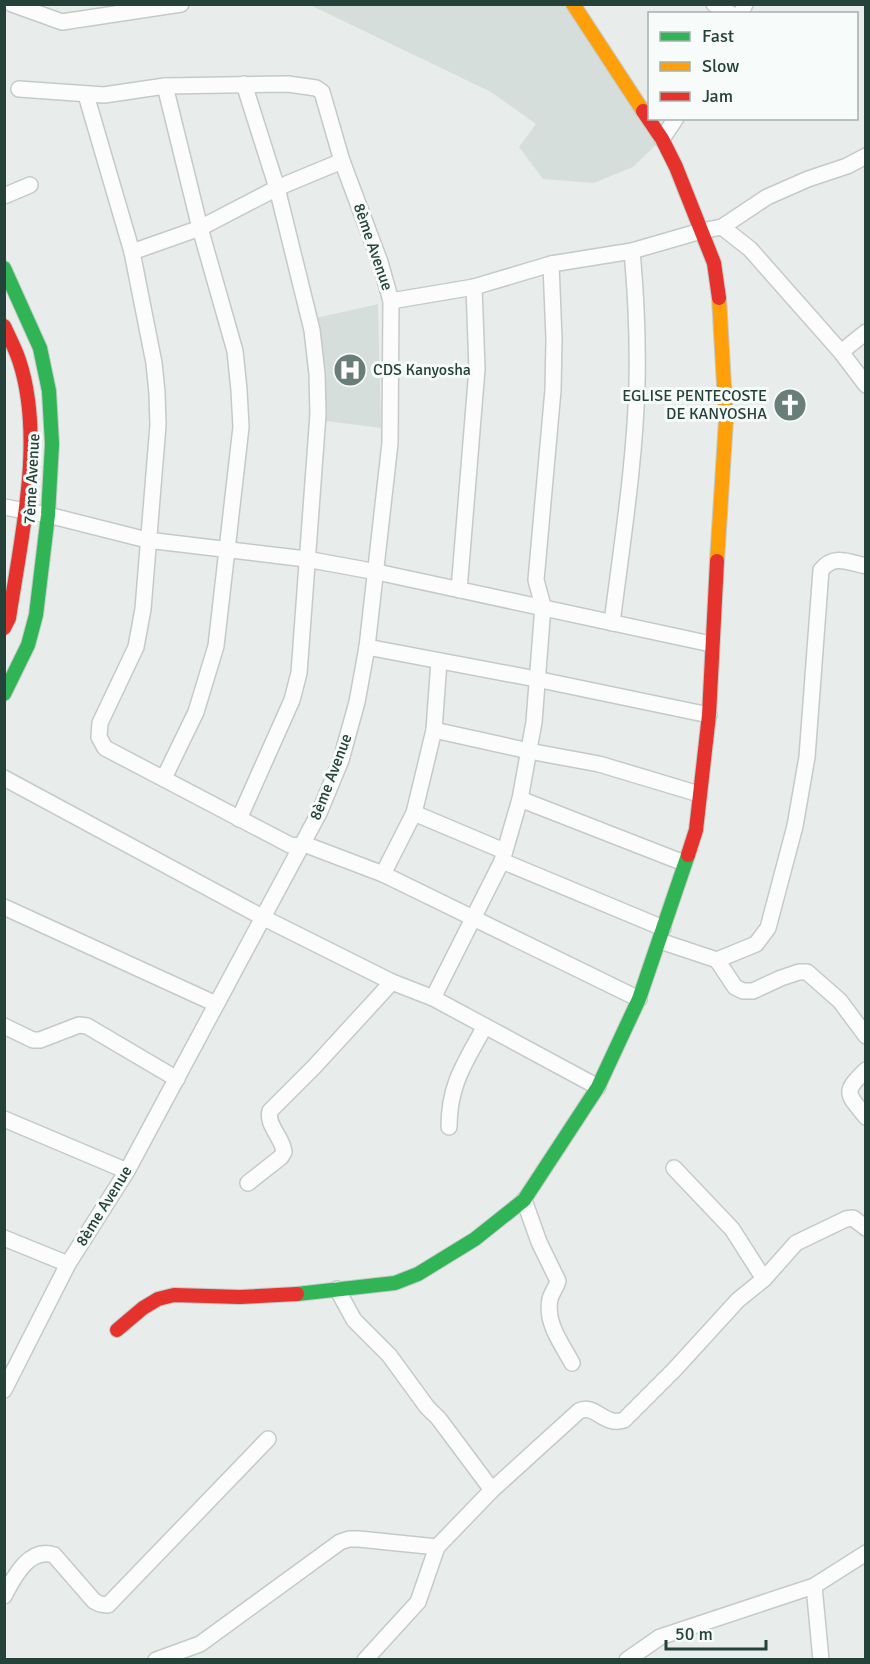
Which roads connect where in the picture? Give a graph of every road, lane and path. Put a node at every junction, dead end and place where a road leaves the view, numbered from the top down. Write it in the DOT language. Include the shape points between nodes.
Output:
graph roads {
  1 [pos="12,4"];
  2 [pos="181,4"];
  3 [pos="573,4"];
  4 [pos="714,4"];
  5 [pos="727,12"];
  6 [pos="244,84"];
  7 [pos="165,86"];
  8 [pos="18,89"];
  9 [pos="86,96"];
  10 [pos="648,119"];
  11 [pos="649,120"];
  12 [pos="675,120"];
  13 [pos="662,140"];
  14 [pos="866,156"];
  15 [pos="342,160"];
  16 [pos="30,185"];
  17 [pos="277,188"];
  18 [pos="4,196"];
  19 [pos="722,227"];
  20 [pos="200,228"];
  21 [pos="701,231"];
  22 [pos="632,251"];
  23 [pos="132,252"];
  24 [pos="551,264"];
  25 [pos="4,268"];
  26 [pos="474,287"];
  27 [pos="391,301"];
  28 [pos="4,326"];
  29 [pos="866,332"];
  30 [pos="841,352"];
  31 [pos="866,385"];
  32 [pos="4,507"];
  33 [pos="25,511"];
  34 [pos="48,515"];
  35 [pos="147,540"];
  36 [pos="227,548"];
  37 [pos="306,559"];
  38 [pos="866,566"];
  39 [pos="377,572"];
  40 [pos="459,590"];
  41 [pos="543,606"];
  42 [pos="612,623"];
  43 [pos="4,628"];
  44 [pos="711,644"];
  45 [pos="367,647"];
  46 [pos="439,661"];
  47 [pos="536,679"];
  48 [pos="4,694"];
  49 [pos="709,715"];
  50 [pos="434,730"];
  51 [pos="529,751"];
  52 [pos="4,778"];
  53 [pos="164,778"];
  54 [pos="699,794"];
  55 [pos="520,799"];
  56 [pos="414,813"];
  57 [pos="239,819"];
  58 [pos="304,844"];
  59 [pos="503,856"];
  60 [pos="684,863"];
  61 [pos="383,874"];
  62 [pos="4,908"];
  63 [pos="264,918"];
  64 [pos="474,919"];
  65 [pos="661,934"];
  66 [pos="717,960"];
  67 [pos="392,981"];
  68 [pos="433,998"];
  69 [pos="639,999"];
  70 [pos="216,1004"];
  71 [pos="4,1026"];
  72 [pos="485,1026"];
  73 [pos="866,1036"];
  74 [pos="866,1070"];
  75 [pos="177,1079"];
  76 [pos="598,1087"];
  77 [pos="866,1117"];
  78 [pos="4,1119"];
  79 [pos="449,1127"];
  80 [pos="674,1168"];
  81 [pos="127,1171"];
  82 [pos="248,1183"];
  83 [pos="524,1200"];
  84 [pos="866,1228"];
  85 [pos="4,1238"];
  86 [pos="68,1264"];
  87 [pos="764,1279"];
  88 [pos="337,1289"];
  89 [pos="117,1330"];
  90 [pos="572,1363"];
  91 [pos="4,1390"];
  92 [pos="268,1438"];
  93 [pos="492,1490"];
  94 [pos="437,1547"];
  95 [pos="866,1553"];
  96 [pos="814,1586"];
  97 [pos="4,1596"];
  98 [pos="156,1659"];
  99 [pos="365,1659"];
  100 [pos="627,1659"];
  101 [pos="821,1659"];
  1 -- 2 [label="street" via="62,22"];
  3 -- 10 [label="street"];
  4 -- 5 [label="street"];
  6 -- 7 [label="street"];
  6 -- 15 [label="street, 8ème Avenue" via="288,84 322,92"];
  6 -- 17 [label="street"];
  7 -- 9 [label="street"];
  7 -- 20 [label="street"];
  8 -- 9 [label="street"];
  9 -- 23 [label="street"];
  11 -- 13 [label="street"];
  12 -- 13 [label="street"];
  13 -- 21 [label="street"];
  14 -- 19 [label="street" via="767,197"];
  15 -- 17 [label="street"];
  15 -- 27 [label="street, 8ème Avenue"];
  16 -- 18 [label="street"];
  17 -- 20 [label="street"];
  17 -- 37 [label="street" via="312,330 317,374 318,414"];
  19 -- 21 [label="street"];
  19 -- 30 [label="street" via="750,249"];
  20 -- 23 [label="street"];
  20 -- 36 [label="street" via="235,351 239,390 241,427"];
  21 -- 22 [label="street"];
  21 -- 44 [label="street" via="714,263 721,312 726,420"];
  22 -- 24 [label="street"];
  22 -- 42 [label="street" via="637,384"];
  23 -- 35 [label="street" via="157,393 158,425"];
  24 -- 26 [label="street"];
  24 -- 41 [label="street" via="553,390 536,580"];
  25 -- 34 [label="street, 7ème Avenue" via="40,348 49,391 52,444"];
  26 -- 27 [label="street"];
  26 -- 40 [label="street" via="477,369"];
  27 -- 39 [label="street, 8ème Avenue" via="390,443"];
  28 -- 33 [label="street, 7ème Avenue" via="19,360 27,400 31,440"];
  29 -- 30 [label="street"];
  30 -- 31 [label="street"];
  32 -- 33 [label="street"];
  33 -- 34 [label="street"];
  33 -- 43 [label="street, 7ème Avenue" via="9,618"];
  34 -- 35 [label="street"];
  34 -- 48 [label="street, 7ème Avenue" via="36,615 28,645"];
  35 -- 36 [label="street"];
  35 -- 53 [label="street" via="143,609 136,647 100,723 99,737 105,748"];
  36 -- 37 [label="street"];
  36 -- 53 [label="street" via="216,646 196,712"];
  37 -- 39 [label="street"];
  37 -- 57 [label="street" via="297,685"];
  38 -- 66 [label="street" via="834,560 821,570 807,757 795,826 768,928 756,944"];
  39 -- 40 [label="street"];
  39 -- 45 [label="street, 8ème Avenue"];
  40 -- 41 [label="street"];
  41 -- 42 [label="street"];
  41 -- 47 [label="street"];
  42 -- 44 [label="street"];
  44 -- 49 [label="street"];
  45 -- 46 [label="street"];
  45 -- 58 [label="street, 8ème Avenue" via="341,760"];
  46 -- 47 [label="street"];
  46 -- 50 [label="street"];
  47 -- 49 [label="street"];
  47 -- 51 [label="street"];
  49 -- 54 [label="street"];
  50 -- 51 [label="street"];
  50 -- 56 [label="street"];
  51 -- 54 [label="street" via="599,764"];
  51 -- 55 [label="street"];
  52 -- 63 [label="street"];
  53 -- 57 [label="street"];
  54 -- 60 [label="street" via="696,830"];
  55 -- 59 [label="street"];
  55 -- 60 [label="street"];
  56 -- 59 [label="street"];
  56 -- 61 [label="street"];
  57 -- 58 [label="street" via="293,846"];
  58 -- 61 [label="street"];
  58 -- 63 [label="street, 8ème Avenue"];
  59 -- 64 [label="street"];
  59 -- 65 [label="street"];
  60 -- 65 [label="street"];
  61 -- 64 [label="street"];
  62 -- 70 [label="street"];
  63 -- 67 [label="street"];
  63 -- 70 [label="street, 8ème Avenue"];
  64 -- 68 [label="street"];
  64 -- 69 [label="street"];
  65 -- 66 [label="street"];
  65 -- 69 [label="street"];
  66 -- 73 [label="street" via="742,991 753,991 807,972 840,1001"];
  67 -- 68 [label="street"];
  67 -- 82 [label="street" via="270,1111 269,1120 284,1152"];
  68 -- 72 [label="street"];
  69 -- 76 [label="street"];
  70 -- 75 [label="street, 8ème Avenue"];
  71 -- 75 [label="street" via="40,1040 79,1025 87,1026"];
  72 -- 76 [label="street"];
  72 -- 79 [label="street" via="456,1080 450,1098"];
  74 -- 77 [label="street" via="848,1091"];
  75 -- 81 [label="street, 8ème Avenue"];
  76 -- 83 [label="street"];
  78 -- 81 [label="street"];
  80 -- 87 [label="street" via="732,1230"];
  81 -- 86 [label="street, 8ème Avenue"];
  83 -- 88 [label="street" via="475,1239 418,1274 395,1282"];
  83 -- 90 [label="street" via="558,1281 550,1299 550,1318"];
  84 -- 87 [label="street" via="853,1218 846,1219 796,1243"];
  85 -- 86 [label="street"];
  86 -- 91 [label="street, 8ème Avenue"];
  87 -- 93 [label="street" via="738,1300 624,1420 617,1423 589,1409 579,1411"];
  88 -- 89 [label="street" via="261,1296 174,1295 143,1308"];
  88 -- 93 [label="street" via="354,1320 389,1355"];
  92 -- 97 [label="street" via="108,1605 94,1600 54,1555 45,1552 23,1566"];
  93 -- 94 [label="street"];
  94 -- 98 [label="street" via="359,1539 340,1542 200,1644"];
  94 -- 99 [label="street" via="418,1602"];
  95 -- 96 [label="street"];
  96 -- 100 [label="street" via="660,1637"];
  96 -- 101 [label="street"];
}
